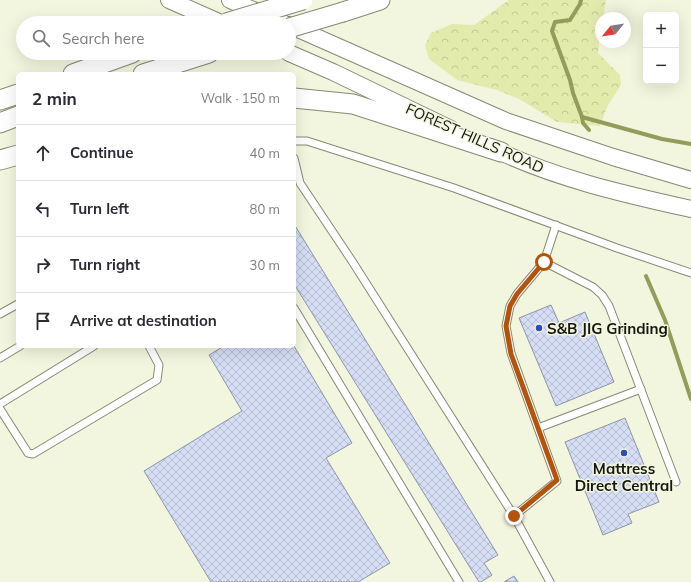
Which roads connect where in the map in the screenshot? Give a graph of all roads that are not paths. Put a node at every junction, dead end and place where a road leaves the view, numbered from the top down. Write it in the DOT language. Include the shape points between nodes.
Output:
graph roads {
  1 [pos="169,0"];
  2 [pos="230,0"];
  3 [pos="303,0"];
  4 [pos="380,0"];
  5 [pos="205,16"];
  6 [pos="249,16"];
  7 [pos="267,16"];
  8 [pos="296,25"];
  9 [pos="296,30"];
  10 [pos="296,56"];
  11 [pos="112,60"];
  12 [pos="187,60"];
  13 [pos="79,72"];
  14 [pos="149,72"];
  15 [pos="16,95"];
  16 [pos="296,98"];
  17 [pos="0,100"];
  18 [pos="16,117"];
  19 [pos="0,123"];
  20 [pos="296,141"];
  21 [pos="500,152"];
  22 [pos="16,156"];
  23 [pos="0,160"];
  24 [pos="296,166"];
  25 [pos="691,180"];
  26 [pos="691,209"];
  27 [pos="556,225"];
  28 [pos="544,262"];
  29 [pos="691,272"];
  30 [pos="16,305"];
  31 [pos="296,311"];
  32 [pos="0,314"];
  33 [pos="17,348"];
  34 [pos="91,348"];
  35 [pos="152,348"];
  36 [pos="0,358"];
  37 [pos="641,389"];
  38 [pos="0,404"];
  39 [pos="0,410"];
  40 [pos="538,428"];
  41 [pos="676,482"];
  42 [pos="514,516"];
  43 [pos="459,582"];
  44 [pos="550,582"];
  1 -- 5 [label="street"];
  2 -- 7 [label="street"];
  3 -- 6 [label="main road, bridge"];
  4 -- 8 [label="main road, bridge"];
  9 -- 25 [label="street, FOREST HILLS ROAD" via="506,121"];
  10 -- 21 [label="street, FOREST HILLS ROAD"];
  11 -- 13 [label="main road"];
  12 -- 14 [label="main road"];
  15 -- 17 [label="main road"];
  16 -- 21 [label="main road" via="353,104"];
  18 -- 19 [label="main road"];
  20 -- 27 [label="lane" via="307,141 447,186"];
  21 -- 26 [label="street, FOREST HILLS ROAD" via="620,193"];
  22 -- 23 [label="main road"];
  24 -- 42 [label="lane" via="300,183"];
  27 -- 28 [label="lane"];
  27 -- 29 [label="lane"];
  28 -- 37 [label="lane" via="593,287 602,295 609,306"];
  28 -- 40 [label="lane" via="517,294 510,306 506,326 511,354"];
  30 -- 32 [label="lane"];
  31 -- 43 [label="lane"];
  33 -- 36 [label="lane"];
  34 -- 38 [label="lane"];
  35 -- 39 [label="lane" via="159,365 157,380 33,454 28,453"];
  37 -- 40 [label="lane"];
  37 -- 41 [label="lane"];
  40 -- 42 [label="lane" via="557,480"];
  42 -- 44 [label="lane"];
}
